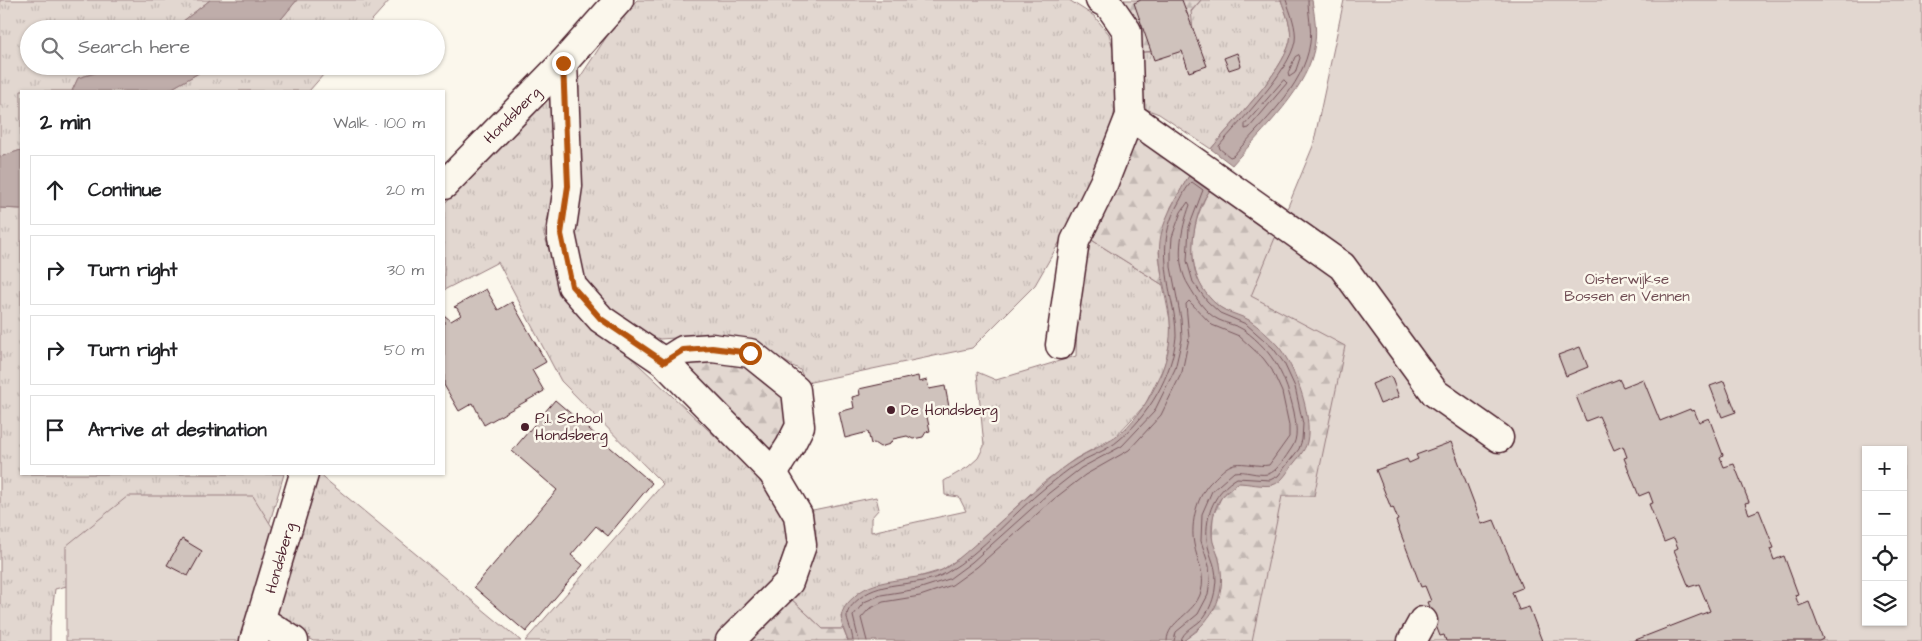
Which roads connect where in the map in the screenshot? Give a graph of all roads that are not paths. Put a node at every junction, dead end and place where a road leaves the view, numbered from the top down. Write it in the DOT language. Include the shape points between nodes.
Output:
graph roads {
  1 [pos="619,0"];
  2 [pos="1100,0"];
  3 [pos="563,63"];
  4 [pos="1130,116"];
  5 [pos="445,184"];
  6 [pos="1060,345"];
  7 [pos="664,362"];
  8 [pos="1499,438"];
  9 [pos="773,473"];
  10 [pos="304,475"];
  11 [pos="258,631"];
  12 [pos="294,641"];
  13 [pos="730,641"];
  1 -- 3 [label="street, Hondsberg"];
  2 -- 4 [label="street" via="1108,5 1127,31"];
  3 -- 5 [label="street, Hondsberg"];
  3 -- 7 [label="street" via="568,186 561,234 572,286 601,319"];
  4 -- 6 [label="street" via="1104,182 1075,241"];
  4 -- 8 [label="street" via="1342,266 1435,393"];
  7 -- 9 [label="street"];
  7 -- 9 [label="street" via="683,350 712,348 750,353 796,390 800,426"];
  9 -- 13 [label="street" via="798,514 802,545 790,582"];
  10 -- 11 [label="street, Hondsberg"];
  11 -- 12 [label="street"];
}
